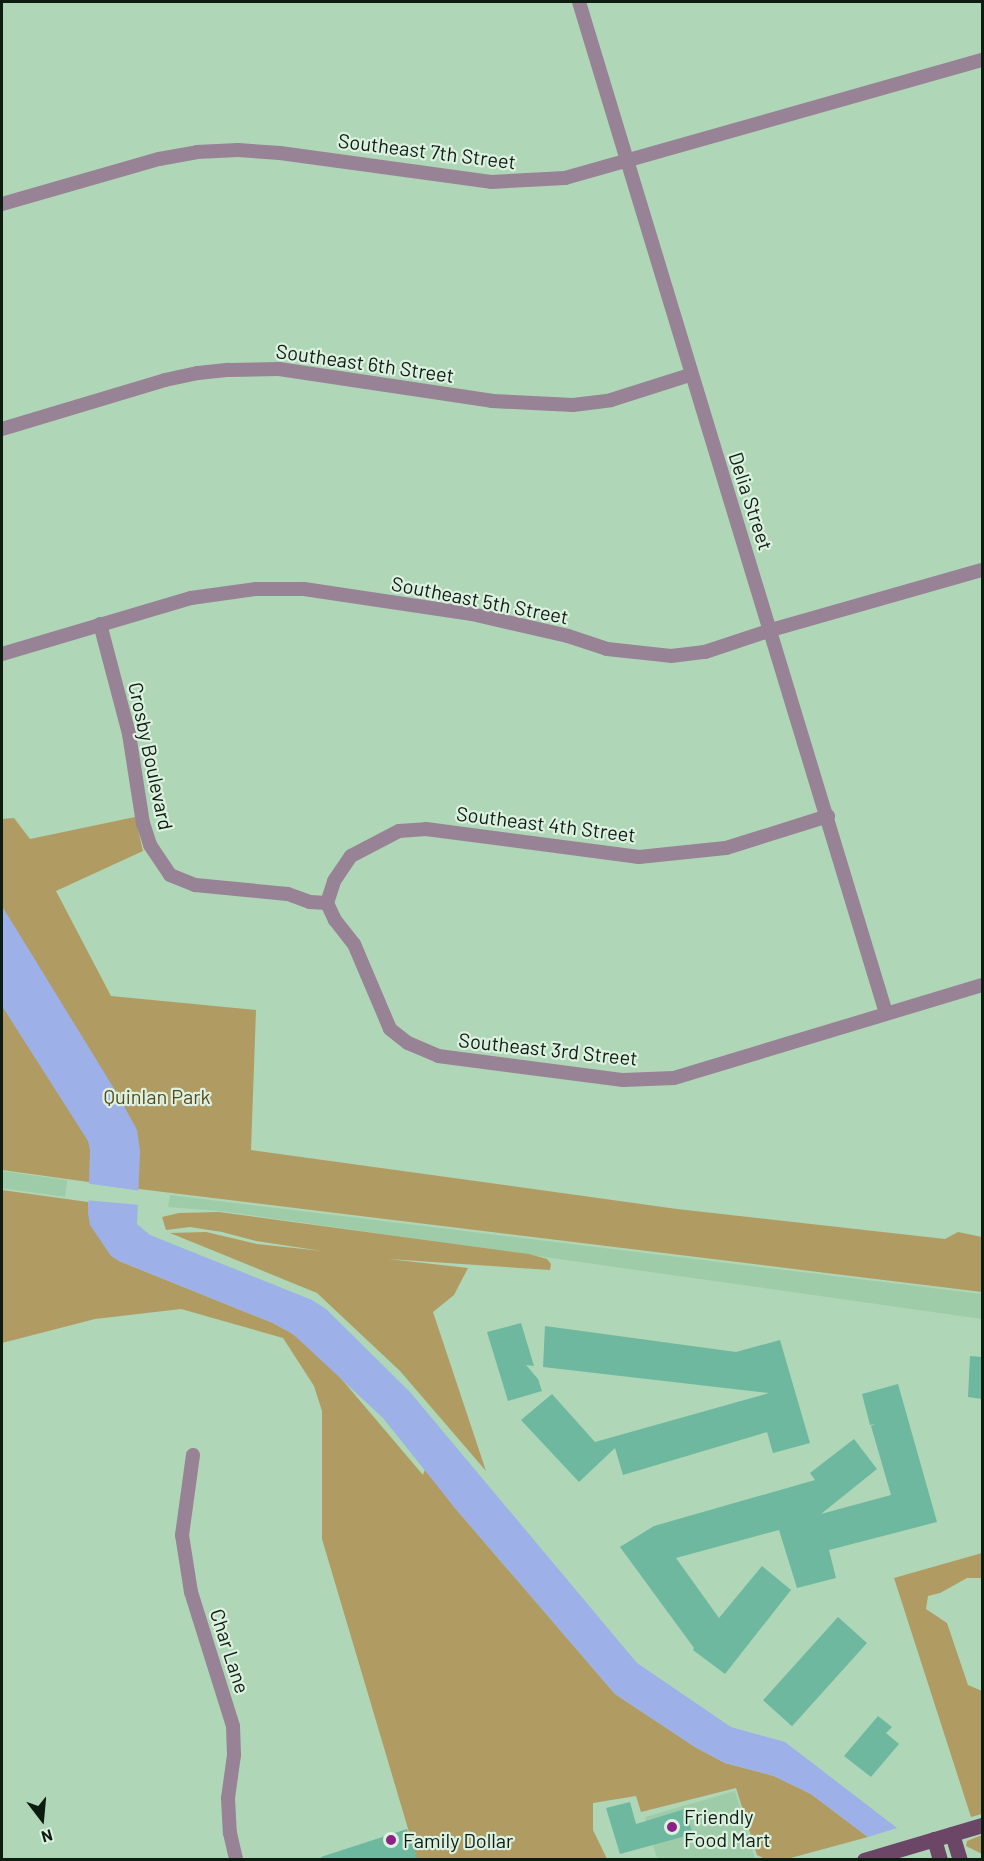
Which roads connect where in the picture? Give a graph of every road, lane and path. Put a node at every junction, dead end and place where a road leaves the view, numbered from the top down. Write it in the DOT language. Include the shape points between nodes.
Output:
graph roads {
  1 [pos="579,2"];
  2 [pos="982,60"];
  3 [pos="628,162"];
  4 [pos="2,204"];
  5 [pos="690,375"];
  6 [pos="2,429"];
  7 [pos="982,570"];
  8 [pos="100,624"];
  9 [pos="771,630"];
  10 [pos="2,654"];
  11 [pos="828,816"];
  12 [pos="327,903"];
  13 [pos="982,985"];
  14 [pos="886,1013"];
  15 [pos="193,1455"];
  16 [pos="982,1825"];
  17 [pos="952,1834"];
  18 [pos="934,1839"];
  19 [pos="236,1860"];
  20 [pos="864,1860"];
  21 [pos="940,1860"];
  22 [pos="960,1860"];
  1 -- 3 [label="street, Delia Street"];
  2 -- 3 [label="street, Southeast 7th Street"];
  3 -- 4 [label="street, Southeast 7th Street" via="565,178 491,182 280,153 196,152"];
  3 -- 5 [label="street, Delia Street"];
  5 -- 6 [label="street, Southeast 6th Street" via="611,400 573,405 492,401 279,369 229,370 165,380"];
  5 -- 9 [label="street, Delia Street"];
  7 -- 9 [label="street, Southeast 5th Street"];
  8 -- 9 [label="street, Southeast 5th Street" via="216,593 304,589 472,614 643,655 705,652"];
  8 -- 10 [label="street, Southeast 5th Street"];
  8 -- 12 [label="street, Crosby Boulevard" via="129,734 143,823 150,845 170,875 195,885 288,894"];
  9 -- 11 [label="street, Delia Street"];
  11 -- 12 [label="street, Southeast 4th Street" via="726,848 639,857 426,829 399,831 351,856 334,881"];
  11 -- 14 [label="street, Delia Street"];
  12 -- 14 [label="street, Southeast 3rd Street" via="354,944 390,1029 408,1043 438,1056 624,1080 674,1078"];
  13 -- 14 [label="street, Southeast 3rd Street"];
  15 -- 19 [label="street, Char Lane" via="182,1535 191,1592 233,1726 234,1755 228,1798"];
  16 -- 17 [label="main road"];
  17 -- 18 [label="main road"];
  17 -- 22 [label="main road"];
  18 -- 20 [label="main road"];
  18 -- 21 [label="main road"];
}
